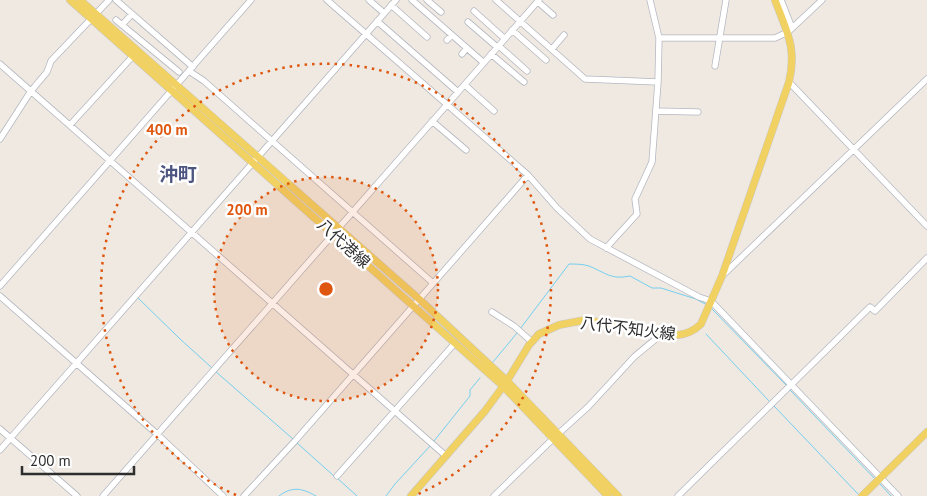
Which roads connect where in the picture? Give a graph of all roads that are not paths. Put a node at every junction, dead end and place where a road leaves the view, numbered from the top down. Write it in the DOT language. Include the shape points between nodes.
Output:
graph roads {
  1 [pos="70,0"];
  2 [pos="80,0"];
  3 [pos="109,0"];
  4 [pos="116,0"];
  5 [pos="251,0"];
  6 [pos="327,0"];
  7 [pos="369,0"];
  8 [pos="396,0"];
  9 [pos="412,0"];
  10 [pos="427,0"];
  11 [pos="496,0"];
  12 [pos="650,0"];
  13 [pos="726,0"];
  14 [pos="775,0"];
  15 [pos="781,0"];
  16 [pos="822,0"];
  17 [pos="539,1"];
  18 [pos="391,5"];
  19 [pos="474,11"];
  20 [pos="441,12"];
  21 [pos="384,13"];
  22 [pos="132,14"];
  23 [pos="553,15"];
  24 [pos="93,17"];
  25 [pos="116,20"];
  26 [pos="377,21"];
  27 [pos="520,21"];
  28 [pos="468,22"];
  29 [pos="122,25"];
  30 [pos="512,30"];
  31 [pos="790,30"];
  32 [pos="365,35"];
  33 [pos="452,35"];
  34 [pos="564,35"];
  35 [pos="426,37"];
  36 [pos="720,37"];
  37 [pos="505,38"];
  38 [pos="660,38"];
  39 [pos="447,40"];
  40 [pos="165,42"];
  41 [pos="498,47"];
  42 [pos="467,48"];
  43 [pos="552,49"];
  44 [pos="156,53"];
  45 [pos="462,54"];
  46 [pos="491,54"];
  47 [pos="133,56"];
  48 [pos="546,60"];
  49 [pos="484,63"];
  50 [pos="0,64"];
  51 [pos="715,66"];
  52 [pos="191,69"];
  53 [pos="527,71"];
  54 [pos="179,72"];
  55 [pos="927,79"];
  56 [pos="524,82"];
  57 [pos="658,82"];
  58 [pos="789,82"];
  59 [pos="465,85"];
  60 [pos="174,88"];
  61 [pos="31,91"];
  62 [pos="458,92"];
  63 [pos="446,105"];
  64 [pos="494,111"];
  65 [pos="656,111"];
  66 [pos="698,112"];
  67 [pos="432,122"];
  68 [pos="70,125"];
  69 [pos="0,139"];
  70 [pos="272,142"];
  71 [pos="466,150"];
  72 [pos="854,151"];
  73 [pos="255,160"];
  74 [pos="111,161"];
  75 [pos="528,175"];
  76 [pos="353,213"];
  77 [pos="927,226"];
  78 [pos="336,231"];
  79 [pos="192,233"];
  80 [pos="606,248"];
  81 [pos="927,258"];
  82 [pos="722,276"];
  83 [pos="433,283"];
  84 [pos="0,286"];
  85 [pos="0,296"];
  86 [pos="420,298"];
  87 [pos="274,304"];
  88 [pos="413,306"];
  89 [pos="709,306"];
  90 [pos="492,312"];
  91 [pos="663,333"];
  92 [pos="532,342"];
  93 [pos="455,343"];
  94 [pos="76,364"];
  95 [pos="354,375"];
  96 [pos="505,384"];
  97 [pos="789,386"];
  98 [pos="395,411"];
  99 [pos="0,429"];
  100 [pos="927,432"];
  101 [pos="157,434"];
  102 [pos="556,436"];
  103 [pos="10,438"];
  104 [pos="0,450"];
  105 [pos="446,456"];
  106 [pos="337,476"];
  107 [pos="878,480"];
  108 [pos="77,496"];
  109 [pos="103,496"];
  110 [pos="223,496"];
  111 [pos="244,496"];
  112 [pos="411,496"];
  113 [pos="494,496"];
  114 [pos="608,496"];
  115 [pos="618,496"];
  116 [pos="678,496"];
  117 [pos="862,496"];
  118 [pos="898,496"];
  1 -- 24 [label="main road, 八代港線"];
  2 -- 24 [label="main road, 八代港線"];
  3 -- 24 [label="street"];
  4 -- 22 [label="street"];
  5 -- 52 [label="street"];
  6 -- 32 [label="street"];
  7 -- 21 [label="street"];
  8 -- 18 [label="street"];
  9 -- 33 [label="street"];
  10 -- 20 [label="street"];
  11 -- 27 [label="street"];
  12 -- 38 [label="street"];
  13 -- 36 [label="street"];
  14 -- 31 [label="main road, 八代不知火線"];
  15 -- 31 [label="street"];
  16 -- 31 [label="street"];
  17 -- 23 [label="street"];
  17 -- 27 [label="street"];
  18 -- 21 [label="street"];
  18 -- 35 [label="street"];
  19 -- 37 [label="street"];
  21 -- 26 [label="street"];
  22 -- 29 [label="street"];
  22 -- 40 [label="street"];
  24 -- 47 [label="main road, 八代港線"];
  24 -- 60 [label="main road, 八代港線"];
  24 -- 61 [label="street" via="51,61 47,72"];
  25 -- 29 [label="street"];
  26 -- 32 [label="street"];
  26 -- 62 [label="street"];
  27 -- 30 [label="street"];
  27 -- 43 [label="street"];
  28 -- 41 [label="street"];
  29 -- 44 [label="street"];
  30 -- 37 [label="street"];
  30 -- 48 [label="street"];
  31 -- 36 [label="street" via="775,38"];
  31 -- 58 [label="main road, 八代不知火線" via="793,58"];
  32 -- 63 [label="street"];
  32 -- 70 [label="street"];
  33 -- 39 [label="street"];
  33 -- 42 [label="street"];
  34 -- 43 [label="street"];
  36 -- 38 [label="street"];
  36 -- 51 [label="street"];
  37 -- 41 [label="street"];
  38 -- 57 [label="street"];
  40 -- 44 [label="street"];
  40 -- 52 [label="street"];
  41 -- 46 [label="street"];
  41 -- 53 [label="street"];
  42 -- 45 [label="street"];
  42 -- 49 [label="street"];
  43 -- 57 [label="street" via="585,79"];
  44 -- 54 [label="street"];
  46 -- 49 [label="street"];
  46 -- 56 [label="street"];
  47 -- 60 [label="main road, 八代港線"];
  47 -- 68 [label="street"];
  49 -- 59 [label="street"];
  50 -- 61 [label="street"];
  52 -- 60 [label="street"];
  52 -- 70 [label="street"];
  55 -- 72 [label="street"];
  57 -- 65 [label="street"];
  58 -- 72 [label="street"];
  58 -- 82 [label="main road, 八代不知火線"];
  59 -- 62 [label="street"];
  59 -- 64 [label="street"];
  60 -- 73 [label="main road, 八代港線"];
  60 -- 74 [label="street"];
  61 -- 68 [label="street"];
  61 -- 69 [label="street"];
  62 -- 63 [label="street"];
  63 -- 67 [label="street"];
  63 -- 75 [label="street"];
  65 -- 66 [label="street"];
  65 -- 80 [label="street" via="652,162 635,199 637,214"];
  67 -- 71 [label="street"];
  67 -- 76 [label="street"];
  68 -- 74 [label="street"];
  70 -- 73 [label="street"];
  70 -- 76 [label="street"];
  72 -- 77 [label="street"];
  72 -- 82 [label="street"];
  73 -- 78 [label="main road, 八代港線"];
  73 -- 79 [label="street"];
  74 -- 79 [label="street"];
  74 -- 84 [label="street"];
  75 -- 80 [label="street" via="590,239"];
  75 -- 83 [label="street"];
  76 -- 78 [label="street"];
  76 -- 83 [label="street"];
  78 -- 86 [label="main road, 八代港線"];
  78 -- 87 [label="street"];
  78 -- 88 [label="main road, 八代港線"];
  79 -- 87 [label="street"];
  79 -- 94 [label="street"];
  80 -- 89 [label="street"];
  81 -- 97 [label="street" via="874,311 870,307"];
  82 -- 89 [label="main road, 八代不知火線"];
  83 -- 86 [label="street"];
  85 -- 94 [label="street"];
  86 -- 88 [label="street"];
  86 -- 96 [label="main road, 八代港線"];
  87 -- 95 [label="street"];
  87 -- 101 [label="street"];
  88 -- 93 [label="main road, 八代港線"];
  88 -- 95 [label="street"];
  89 -- 91 [label="main road, 八代不知火線" via="695,330 678,335"];
  89 -- 97 [label="street"];
  90 -- 92 [label="street"];
  91 -- 92 [label="main road, 八代不知火線" via="585,320 559,325 539,334"];
  91 -- 102 [label="street" via="635,356"];
  92 -- 96 [label="main road, 八代不知火線"];
  93 -- 96 [label="main road, 八代港線"];
  93 -- 98 [label="street"];
  94 -- 101 [label="street"];
  94 -- 103 [label="street"];
  95 -- 98 [label="street"];
  95 -- 111 [label="street"];
  96 -- 102 [label="main road, 八代港線"];
  96 -- 105 [label="main road, 八代不知火線"];
  97 -- 107 [label="street"];
  97 -- 116 [label="street"];
  98 -- 105 [label="street"];
  98 -- 106 [label="street"];
  99 -- 103 [label="street"];
  100 -- 107 [label="main road"];
  101 -- 109 [label="street"];
  101 -- 110 [label="street"];
  102 -- 113 [label="street"];
  102 -- 114 [label="main road, 八代港線"];
  102 -- 115 [label="main road, 八代港線"];
  103 -- 104 [label="street"];
  103 -- 108 [label="street"];
  105 -- 112 [label="main road, 八代不知火線"];
  107 -- 117 [label="main road"];
  107 -- 118 [label="street"];
}
